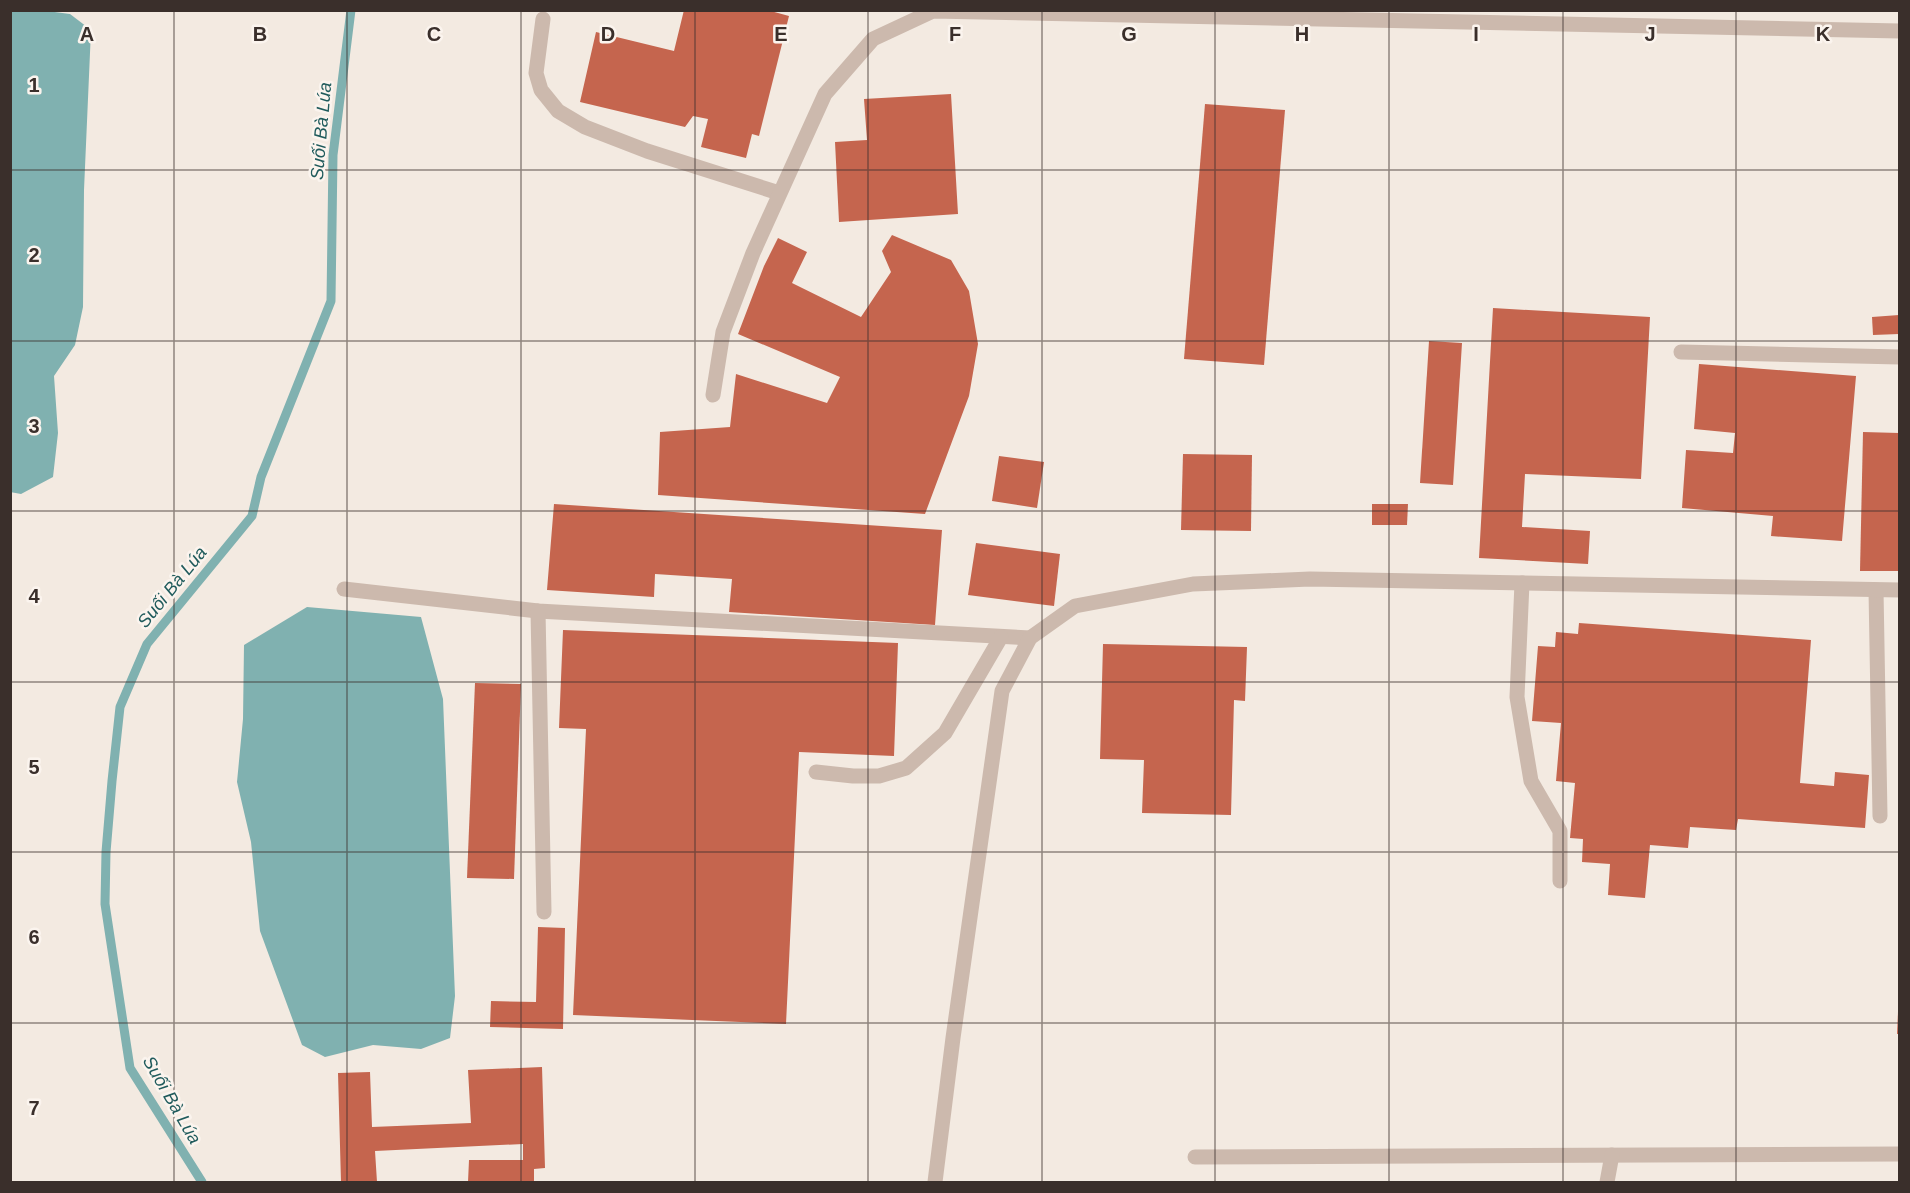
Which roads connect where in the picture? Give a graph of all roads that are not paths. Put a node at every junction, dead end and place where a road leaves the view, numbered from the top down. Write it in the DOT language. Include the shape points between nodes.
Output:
graph roads {
  1 [pos="543,19"];
  2 [pos="1899,32"];
  3 [pos="779,193"];
  4 [pos="1681,352"];
  5 [pos="1899,357"];
  6 [pos="713,395"];
  7 [pos="1522,583"];
  8 [pos="344,589"];
  9 [pos="1876,590"];
  10 [pos="1899,590"];
  11 [pos="538,611"];
  12 [pos="1001,637"];
  13 [pos="1030,638"];
  14 [pos="816,772"];
  15 [pos="1880,816"];
  16 [pos="1560,881"];
  17 [pos="544,912"];
  18 [pos="1899,1154"];
  19 [pos="1612,1155"];
  20 [pos="1196,1157"];
  21 [pos="935,1182"];
  22 [pos="1606,1182"];
  1 -- 3 [label="street" via="536,73 541,90 558,111 585,127 647,151"];
  2 -- 3 [label="street" via="933,11 873,39 825,94"];
  3 -- 6 [label="street" via="723,332"];
  4 -- 5 [label="street"];
  7 -- 9 [label="street"];
  7 -- 13 [label="street" via="1310,579 1193,584 1076,606"];
  7 -- 16 [label="street" via="1517,697 1531,781 1560,831"];
  8 -- 11 [label="street"];
  9 -- 10 [label="street"];
  9 -- 15 [label="street"];
  11 -- 12 [label="street"];
  11 -- 17 [label="street"];
  12 -- 13 [label="street"];
  12 -- 14 [label="street" via="945,733 906,768 879,776"];
  13 -- 21 [label="street" via="1002,691"];
  18 -- 19 [label="street"];
  19 -- 20 [label="street"];
  19 -- 22 [label="street"];
}
